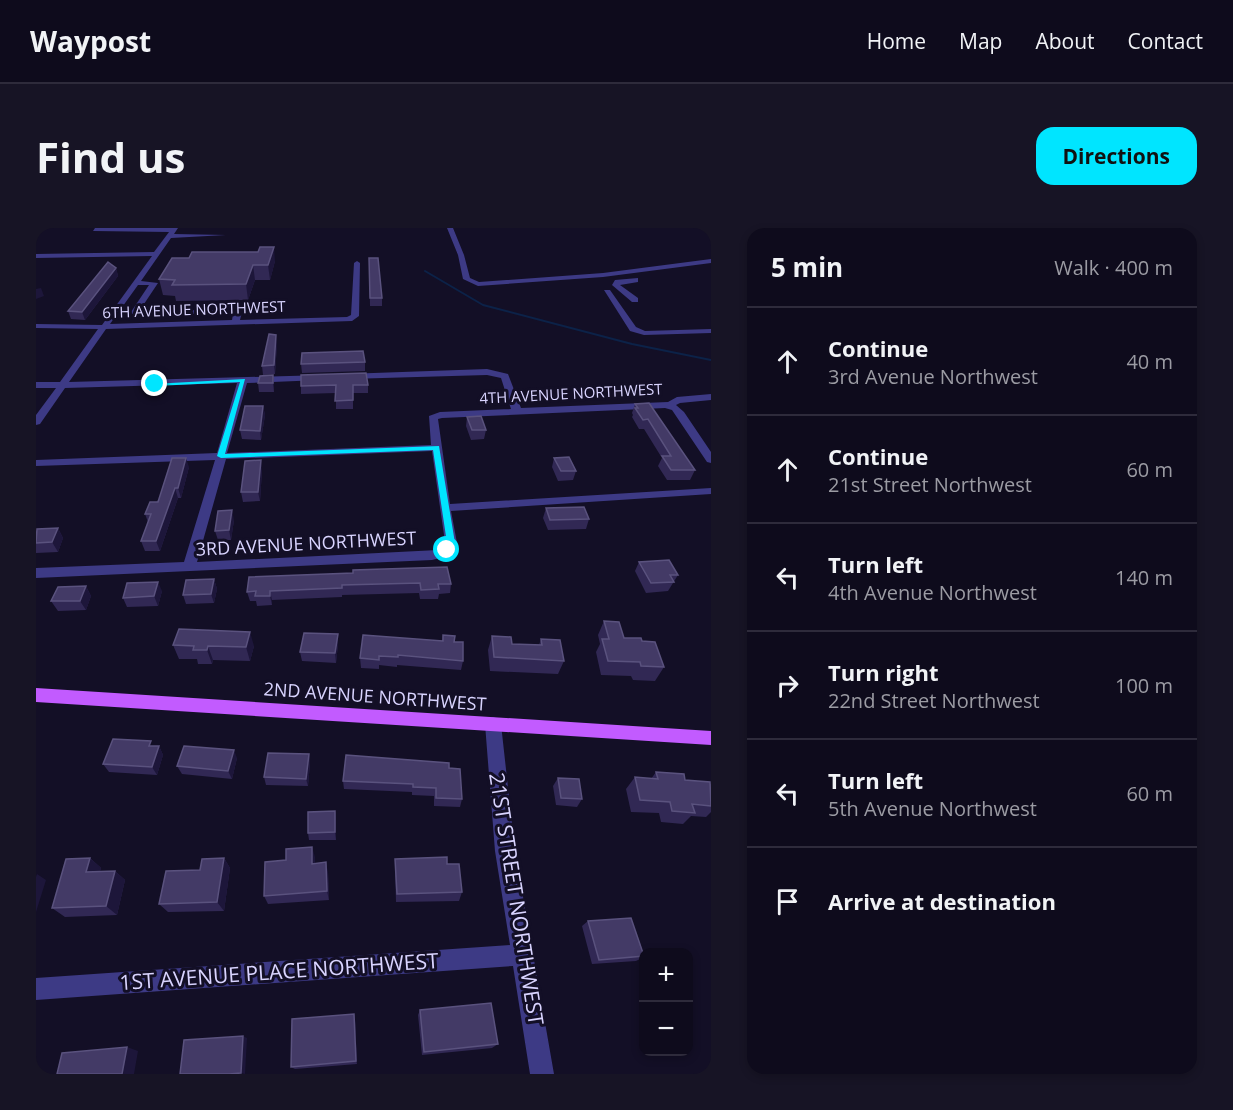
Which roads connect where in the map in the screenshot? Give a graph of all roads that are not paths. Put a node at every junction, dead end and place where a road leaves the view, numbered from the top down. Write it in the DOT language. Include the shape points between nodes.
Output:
graph roads {
  1 [pos="450,228"];
  2 [pos="704,228"];
  3 [pos="95,231"];
  4 [pos="172,231"];
  5 [pos="711,234"];
  6 [pos="223,235"];
  7 [pos="156,254"];
  8 [pos="36,256"];
  9 [pos="711,261"];
  10 [pos="357,262"];
  11 [pos="627,272"];
  12 [pos="136,283"];
  13 [pos="607,292"];
  14 [pos="635,300"];
  15 [pos="235,323"];
  16 [pos="36,326"];
  17 [pos="104,327"];
  18 [pos="711,331"];
  19 [pos="327,377"];
  20 [pos="339,377"];
  21 [pos="243,380"];
  22 [pos="36,385"];
  23 [pos="62,386"];
  24 [pos="711,397"];
  25 [pos="669,406"];
  26 [pos="517,411"];
  27 [pos="36,422"];
  28 [pos="436,448"];
  29 [pos="221,456"];
  30 [pos="711,460"];
  31 [pos="36,463"];
  32 [pos="711,491"];
  33 [pos="444,508"];
  34 [pos="189,567"];
  35 [pos="36,573"];
  36 [pos="36,695"];
  37 [pos="492,724"];
  38 [pos="711,738"];
  39 [pos="523,955"];
  40 [pos="36,989"];
  41 [pos="542,1074"];
  1 -- 11 [label="street" via="467,279 472,283"];
  2 -- 5 [label="street"];
  3 -- 4 [label="street"];
  4 -- 6 [label="street"];
  4 -- 7 [label="street"];
  7 -- 8 [label="street"];
  7 -- 12 [label="street"];
  9 -- 11 [label="street"];
  10 -- 15 [label="street, 6TH AVENUE NORTHWEST" via="353,318"];
  11 -- 14 [label="street" via="636,280 616,285"];
  12 -- 15 [label="street" via="154,283 135,312 238,312"];
  12 -- 17 [label="street"];
  13 -- 18 [label="street" via="633,329 644,333"];
  15 -- 17 [label="street, 6TH AVENUE NORTHWEST"];
  16 -- 17 [label="street, 6TH AVENUE NORTHWEST"];
  17 -- 23 [label="street"];
  19 -- 21 [label="street"];
  20 -- 26 [label="street" via="493,372 504,376"];
  21 -- 23 [label="street"];
  21 -- 29 [label="street"];
  22 -- 23 [label="street"];
  23 -- 27 [label="street"];
  24 -- 25 [label="street, 4TH AVENUE NORTHWEST" via="677,400"];
  25 -- 26 [label="street, 4TH AVENUE NORTHWEST"];
  25 -- 30 [label="street" via="680,414"];
  26 -- 28 [label="street, 4TH AVENUE NORTHWEST" via="433,418"];
  28 -- 29 [label="street"];
  28 -- 33 [label="street"];
  29 -- 31 [label="street"];
  29 -- 34 [label="street"];
  32 -- 33 [label="street"];
  33 -- 34 [label="street, 3RD AVENUE NORTHWEST" via="451,543 438,554"];
  34 -- 35 [label="street, 3RD AVENUE NORTHWEST"];
  36 -- 37 [label="main road, 2ND AVENUE NORTHWEST"];
  37 -- 38 [label="main road, 2ND AVENUE NORTHWEST"];
  37 -- 39 [label="street, 21ST STREET NORTHWEST" via="505,851"];
  39 -- 40 [label="street, 1ST AVENUE PLACE NORTHWEST"];
  39 -- 41 [label="street, 21ST STREET NORTHWEST"];
}
